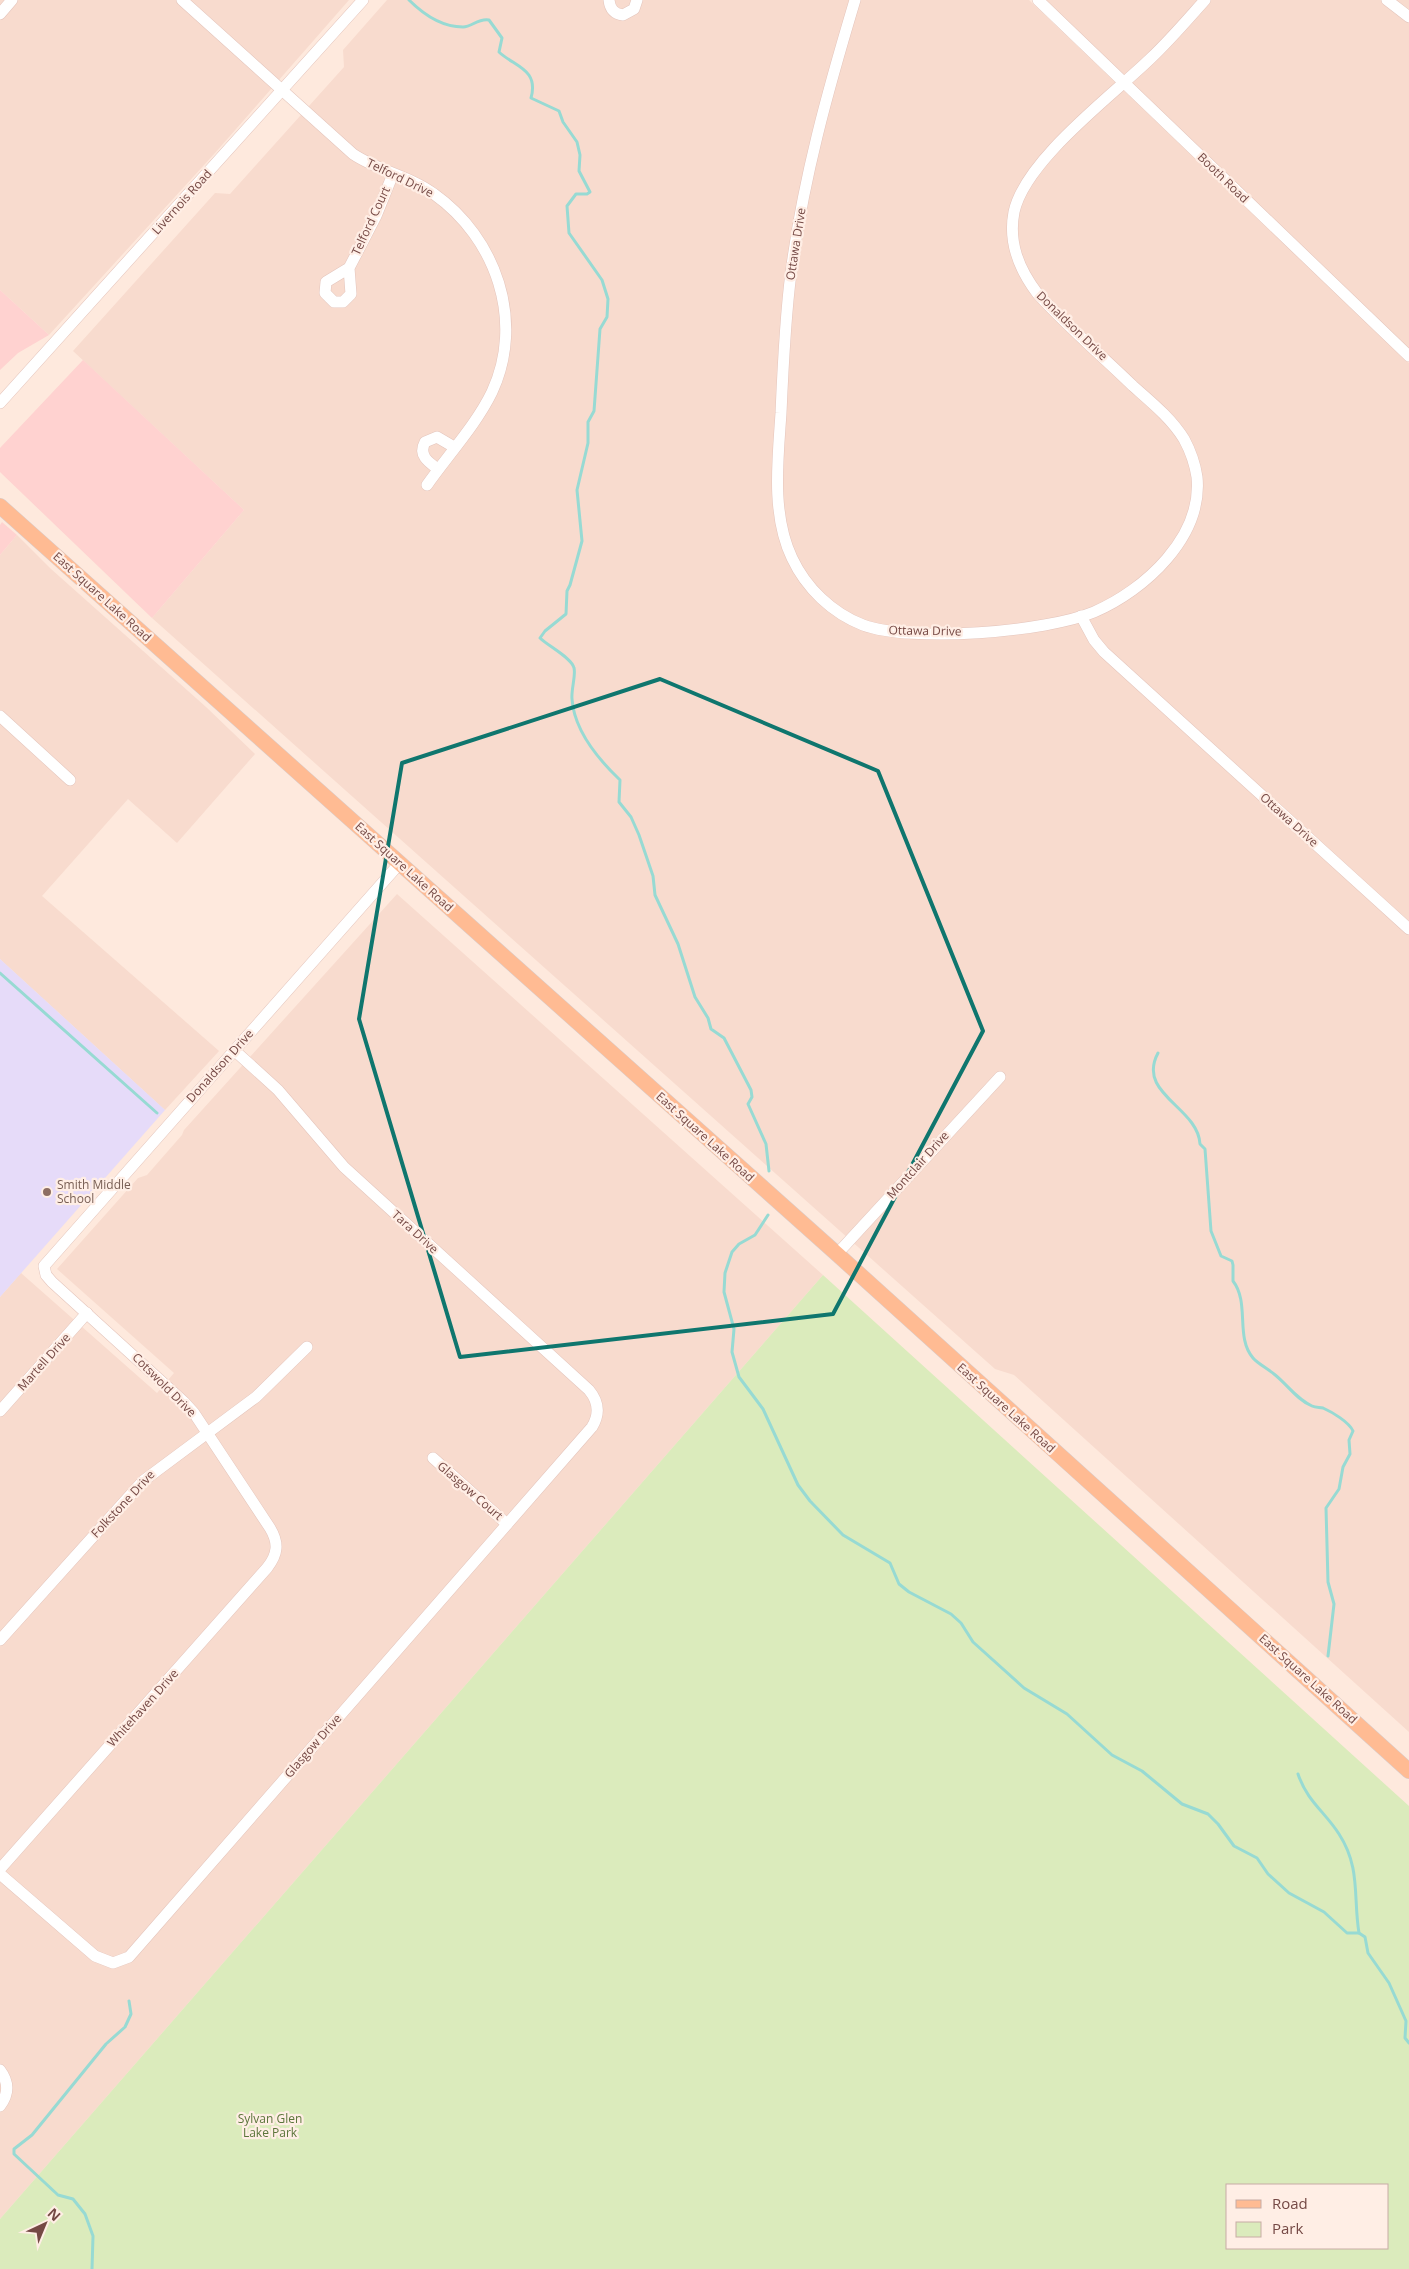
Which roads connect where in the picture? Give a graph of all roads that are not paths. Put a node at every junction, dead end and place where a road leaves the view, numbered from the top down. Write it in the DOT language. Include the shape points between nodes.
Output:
graph roads {
  1 [pos="12,0"];
  2 [pos="182,0"];
  3 [pos="363,0"];
  4 [pos="610,0"];
  5 [pos="637,0"];
  6 [pos="855,0"];
  7 [pos="1038,0"];
  8 [pos="1205,0"];
  9 [pos="1387,0"];
  10 [pos="0,14"];
  11 [pos="1409,17"];
  12 [pos="1124,82"];
  13 [pos="282,90"];
  14 [pos="393,174"];
  15 [pos="349,268"];
  16 [pos="1409,356"];
  17 [pos="0,404"];
  18 [pos="454,446"];
  19 [pos="438,469"];
  20 [pos="427,485"];
  21 [pos="0,506"];
  22 [pos="1081,616"];
  23 [pos="0,716"];
  24 [pos="70,780"];
  25 [pos="400,864"];
  26 [pos="1409,929"];
  27 [pos="234,1050"];
  28 [pos="1000,1077"];
  29 [pos="837,1254"];
  30 [pos="44,1271"];
  31 [pos="87,1313"];
  32 [pos="307,1347"];
  33 [pos="598,1410"];
  34 [pos="0,1411"];
  35 [pos="207,1433"];
  36 [pos="434,1458"];
  37 [pos="507,1524"];
  38 [pos="277,1543"];
  39 [pos="0,1640"];
  40 [pos="1409,1771"];
  41 [pos="0,1869"];
  42 [pos="0,1874"];
  43 [pos="0,2070"];
  44 [pos="0,2106"];
  1 -- 10 [label="street"];
  2 -- 13 [label="street, Telford Drive"];
  3 -- 13 [label="street, Livernois Road"];
  4 -- 5 [label="street" via="614,12 623,15 634,9"];
  6 -- 22 [label="street, Ottawa Drive" via="816,134 791,270 778,477 780,516 789,551 800,572 825,602 847,618 878,630 943,634 1060,622"];
  7 -- 12 [label="street, Booth Road"];
  8 -- 12 [label="street, Donaldson Drive"];
  9 -- 11 [label="street"];
  12 -- 16 [label="street, Booth Road"];
  12 -- 22 [label="street, Donaldson Drive" via="1033,174 1014,211 1013,246 1022,270 1037,293 1176,428 1194,464 1196,506 1185,532 1156,569 1122,596"];
  13 -- 14 [label="street, Telford Drive" via="353,154"];
  13 -- 17 [label="street, Livernois Road"];
  14 -- 15 [label="street, Telford Court"];
  14 -- 18 [label="street, Telford Drive" via="432,192 451,208 485,251 503,296 506,335 500,371 488,398"];
  18 -- 19 [label="street, Telford Drive"];
  18 -- 19 [label="street" via="437,437 425,442 424,457"];
  19 -- 20 [label="street, Telford Drive"];
  21 -- 25 [label="main road, East Square Lake Road"];
  22 -- 26 [label="street, Ottawa Drive" via="1104,652"];
  23 -- 24 [label="street"];
  25 -- 27 [label="street, Donaldson Drive"];
  25 -- 29 [label="main road, East Square Lake Road"];
  27 -- 30 [label="street, Donaldson Drive" via="49,1259"];
  27 -- 33 [label="street, Tara Drive" via="278,1090 344,1167 589,1390"];
  28 -- 29 [label="street, Montclair Drive"];
  29 -- 40 [label="main road, East Square Lake Road"];
  30 -- 31 [label="street, Cotswold Drive"];
  31 -- 34 [label="street, Martell Drive"];
  31 -- 35 [label="street, Cotswold Drive" via="184,1402"];
  32 -- 35 [label="street, Folkstone Drive" via="256,1397"];
  33 -- 37 [label="street, Glasgow Drive" via="592,1427"];
  35 -- 38 [label="street, Cotswold Drive"];
  35 -- 39 [label="street, Folkstone Drive" via="156,1469 134,1490"];
  36 -- 37 [label="street, Glasgow Court"];
  37 -- 42 [label="street, Glasgow Drive" via="129,1957 113,1963 99,1959"];
  38 -- 41 [label="street, Whitehaven Drive" via="275,1556 268,1568"];
  43 -- 44 [label="street" via="6,2079 7,2090"];
}
